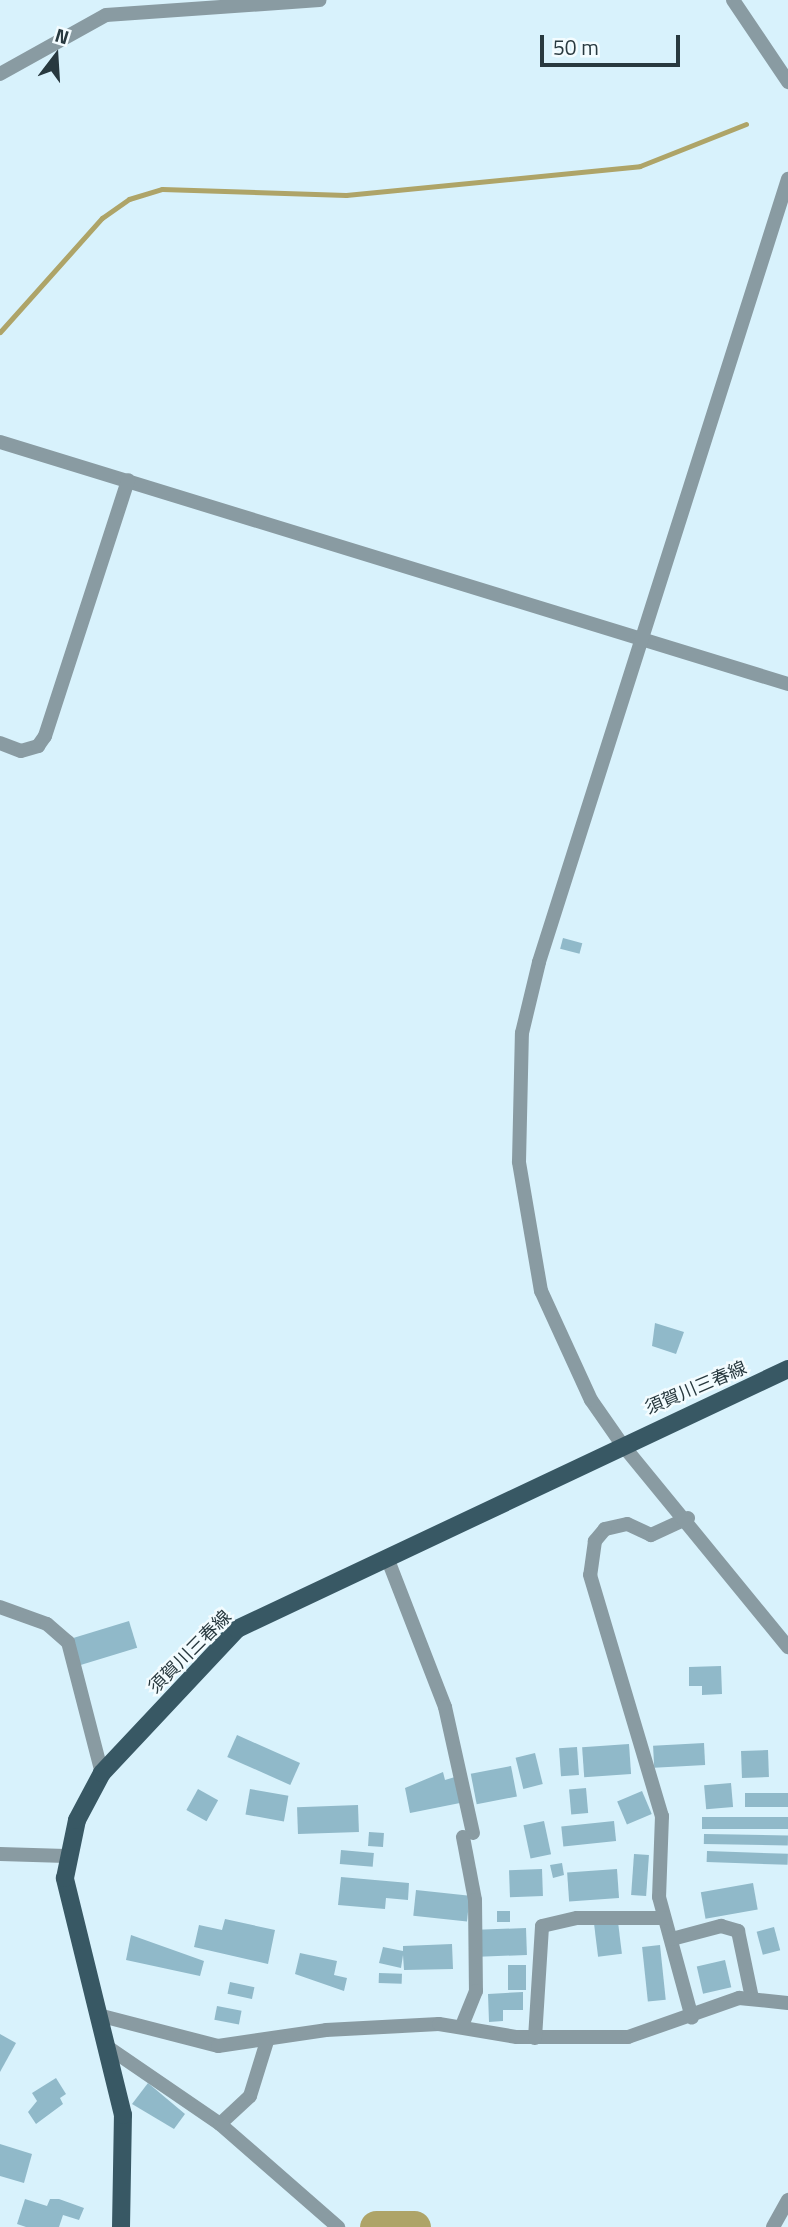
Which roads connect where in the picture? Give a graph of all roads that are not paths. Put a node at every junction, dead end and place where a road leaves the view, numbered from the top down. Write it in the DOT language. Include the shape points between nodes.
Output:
graph roads {
  1 [pos="319,0"];
  2 [pos="733,0"];
  3 [pos="0,74"];
  4 [pos="788,82"];
  5 [pos="788,179"];
  6 [pos="0,442"];
  7 [pos="128,480"];
  8 [pos="640,638"];
  9 [pos="788,684"];
  10 [pos="0,743"];
  11 [pos="788,1369"];
  12 [pos="621,1443"];
  13 [pos="688,1518"];
  14 [pos="388,1560"];
  15 [pos="0,1607"];
  16 [pos="788,1647"];
  17 [pos="102,1773"];
  18 [pos="0,1854"];
  19 [pos="66,1856"];
  20 [pos="664,1918"];
  21 [pos="672,1939"];
  22 [pos="752,1998"];
  23 [pos="788,2003"];
  24 [pos="102,2016"];
  25 [pos="692,2018"];
  26 [pos="463,2024"];
  27 [pos="535,2038"];
  28 [pos="267,2041"];
  29 [pos="109,2048"];
  30 [pos="219,2124"];
  31 [pos="788,2200"];
  32 [pos="121,2227"];
  33 [pos="338,2227"];
  34 [pos="773,2227"];
  1 -- 3 [label="street" via="106,15"];
  2 -- 4 [label="street"];
  5 -- 8 [label="street"];
  6 -- 7 [label="street"];
  7 -- 8 [label="street"];
  7 -- 10 [label="street" via="45,736 38,746 21,751"];
  8 -- 9 [label="street"];
  8 -- 12 [label="street" via="539,962 518,1076 523,1207 541,1291 591,1400"];
  11 -- 12 [label="main road, 須賀川三春線"];
  12 -- 13 [label="street"];
  12 -- 14 [label="main road, 須賀川三春線"];
  13 -- 16 [label="street"];
  13 -- 20 [label="street" via="651,1535 627,1524 605,1529 595,1541 590,1575 662,1816"];
  14 -- 17 [label="main road, 須賀川三春線" via="237,1629"];
  14 -- 26 [label="street" via="445,1707 468,1835 475,1900 476,1991"];
  15 -- 17 [label="street" via="47,1624 68,1643"];
  17 -- 19 [label="main road, 須賀川三春線"];
  18 -- 19 [label="street"];
  19 -- 24 [label="main road, 須賀川三春線" via="68,1901"];
  20 -- 21 [label="street"];
  20 -- 27 [label="street" via="566,1919 542,1926"];
  21 -- 22 [label="street" via="721,1926 738,1931"];
  21 -- 25 [label="street"];
  22 -- 23 [label="street"];
  22 -- 25 [label="street"];
  24 -- 28 [label="street" via="195,2043"];
  24 -- 29 [label="main road, 須賀川三春線"];
  25 -- 27 [label="street" via="628,2037"];
  26 -- 27 [label="street"];
  26 -- 28 [label="street" via="326,2029"];
  28 -- 30 [label="street" via="250,2096"];
  29 -- 30 [label="street"];
  29 -- 32 [label="main road, 須賀川三春線" via="123,2115"];
  30 -- 33 [label="street"];
  31 -- 34 [label="street"];
}
